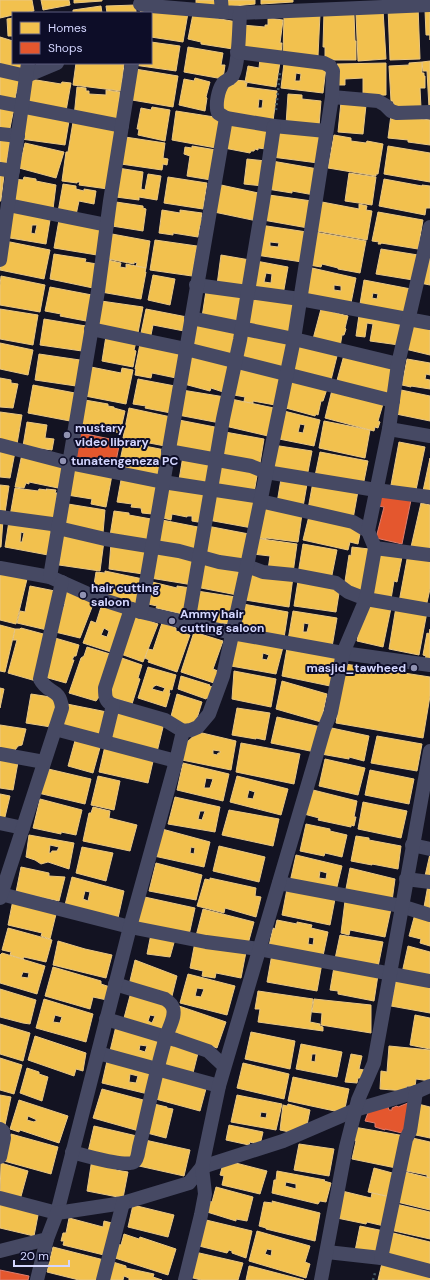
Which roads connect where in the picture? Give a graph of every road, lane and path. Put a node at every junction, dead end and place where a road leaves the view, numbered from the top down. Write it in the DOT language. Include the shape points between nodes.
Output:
graph roads {
  1 [pos="407,3"];
  2 [pos="430,4"];
  3 [pos="140,6"];
  4 [pos="222,6"];
  5 [pos="240,13"];
  6 [pos="237,52"];
  7 [pos="282,58"];
  8 [pos="53,64"];
  9 [pos="132,64"];
  10 [pos="0,70"];
  11 [pos="27,70"];
  12 [pos="332,97"];
  13 [pos="0,102"];
  14 [pos="22,107"];
  15 [pos="430,112"];
  16 [pos="226,118"];
  17 [pos="122,126"];
  18 [pos="274,126"];
  19 [pos="326,131"];
  20 [pos="0,134"];
  21 [pos="18,136"];
  22 [pos="6,170"];
  23 [pos="8,205"];
  24 [pos="107,225"];
  25 [pos="430,228"];
  26 [pos="0,260"];
  27 [pos="196,285"];
  28 [pos="247,292"];
  29 [pos="300,299"];
  30 [pos="191,318"];
  31 [pos="408,319"];
  32 [pos="430,323"];
  33 [pos="241,328"];
  34 [pos="91,329"];
  35 [pos="294,339"];
  36 [pos="186,349"];
  37 [pos="236,362"];
  38 [pos="398,364"];
  39 [pos="286,375"];
  40 [pos="393,401"];
  41 [pos="389,429"];
  42 [pos="430,436"];
  43 [pos="0,445"];
  44 [pos="168,451"];
  45 [pos="216,460"];
  46 [pos="69,463"];
  47 [pos="266,472"];
  48 [pos="163,482"];
  49 [pos="211,490"];
  50 [pos="376,490"];
  51 [pos="430,498"];
  52 [pos="261,499"];
  53 [pos="0,517"];
  54 [pos="58,528"];
  55 [pos="368,531"];
  56 [pos="152,546"];
  57 [pos="375,548"];
  58 [pos="430,555"];
  59 [pos="200,557"];
  60 [pos="247,566"];
  61 [pos="0,568"];
  62 [pos="56,579"];
  63 [pos="366,599"];
  64 [pos="136,610"];
  65 [pos="430,610"];
  66 [pos="188,623"];
  67 [pos="232,633"];
  68 [pos="343,653"];
  69 [pos="430,665"];
  70 [pos="113,706"];
  71 [pos="55,729"];
  72 [pos="183,731"];
  73 [pos="104,742"];
  74 [pos="430,751"];
  75 [pos="0,754"];
  76 [pos="176,761"];
  77 [pos="44,762"];
  78 [pos="428,772"];
  79 [pos="424,811"];
  80 [pos="0,823"];
  81 [pos="23,828"];
  82 [pos="412,845"];
  83 [pos="430,849"];
  84 [pos="406,879"];
  85 [pos="430,882"];
  86 [pos="278,883"];
  87 [pos="0,896"];
  88 [pos="401,906"];
  89 [pos="430,914"];
  90 [pos="130,927"];
  91 [pos="259,949"];
  92 [pos="389,974"];
  93 [pos="430,981"];
  94 [pos="115,984"];
  95 [pos="106,1019"];
  96 [pos="166,1036"];
  97 [pos="98,1053"];
  98 [pos="224,1066"];
  99 [pos="158,1069"];
  100 [pos="219,1086"];
  101 [pos="430,1086"];
  102 [pos="416,1092"];
  103 [pos="355,1110"];
  104 [pos="0,1129"];
  105 [pos="72,1152"];
  106 [pos="0,1157"];
  107 [pos="202,1167"];
  108 [pos="0,1198"];
  109 [pos="123,1204"];
  110 [pos="57,1213"];
  111 [pos="47,1239"];
  112 [pos="0,1252"];
  113 [pos="327,1252"];
  114 [pos="381,1258"];
  115 [pos="430,1272"];
  116 [pos="37,1280"];
  117 [pos="103,1280"];
  118 [pos="185,1280"];
  119 [pos="321,1280"];
  1 -- 2 [label="street"];
  1 -- 5 [label="street"];
  3 -- 4 [label="street"];
  4 -- 5 [label="street"];
  5 -- 6 [label="street"];
  6 -- 7 [label="street"];
  6 -- 16 [label="street" via="232,76 224,83 219,93 218,113"];
  7 -- 12 [label="street" via="330,66 333,71"];
  7 -- 18 [label="path"];
  8 -- 11 [label="street"];
  9 -- 17 [label="street"];
  10 -- 11 [label="street"];
  11 -- 14 [label="street"];
  12 -- 15 [label="street" via="378,101 398,113"];
  12 -- 19 [label="street"];
  13 -- 14 [label="street"];
  14 -- 17 [label="street"];
  14 -- 21 [label="street"];
  16 -- 18 [label="street"];
  16 -- 27 [label="street"];
  17 -- 24 [label="street"];
  18 -- 19 [label="street"];
  18 -- 28 [label="street"];
  19 -- 29 [label="street"];
  20 -- 21 [label="street"];
  21 -- 22 [label="street"];
  22 -- 23 [label="street"];
  23 -- 24 [label="street"];
  23 -- 26 [label="street"];
  24 -- 34 [label="street"];
  25 -- 31 [label="street"];
  27 -- 28 [label="street"];
  27 -- 30 [label="street"];
  28 -- 29 [label="street"];
  28 -- 33 [label="street"];
  29 -- 31 [label="street"];
  29 -- 35 [label="street"];
  30 -- 33 [label="street"];
  30 -- 36 [label="street"];
  31 -- 32 [label="street"];
  31 -- 38 [label="street"];
  33 -- 35 [label="street"];
  33 -- 37 [label="street"];
  34 -- 36 [label="street"];
  34 -- 46 [label="street"];
  35 -- 38 [label="street"];
  35 -- 39 [label="street"];
  36 -- 37 [label="street"];
  36 -- 44 [label="street"];
  37 -- 39 [label="street"];
  37 -- 45 [label="street"];
  38 -- 40 [label="street"];
  39 -- 40 [label="street"];
  39 -- 47 [label="street"];
  40 -- 41 [label="street"];
  41 -- 42 [label="street"];
  41 -- 50 [label="street"];
  43 -- 46 [label="street"];
  44 -- 45 [label="street"];
  44 -- 48 [label="street"];
  45 -- 47 [label="street" via="251,466"];
  45 -- 49 [label="street"];
  46 -- 48 [label="street"];
  46 -- 54 [label="street"];
  47 -- 50 [label="street"];
  47 -- 52 [label="street"];
  48 -- 49 [label="street"];
  48 -- 56 [label="street"];
  49 -- 52 [label="street"];
  49 -- 59 [label="street"];
  50 -- 51 [label="street"];
  50 -- 55 [label="street"];
  52 -- 55 [label="street" via="353,522"];
  52 -- 60 [label="street"];
  53 -- 54 [label="street" via="52,524"];
  54 -- 56 [label="street"];
  54 -- 62 [label="street"];
  55 -- 57 [label="street"];
  56 -- 59 [label="street"];
  56 -- 64 [label="street"];
  57 -- 58 [label="street"];
  57 -- 63 [label="street"];
  59 -- 60 [label="street"];
  59 -- 66 [label="street"];
  60 -- 63 [label="street" via="263,572 336,583 348,592"];
  60 -- 67 [label="street"];
  61 -- 62 [label="street"];
  62 -- 64 [label="street" via="97,598"];
  62 -- 71 [label="street" via="40,679 43,686 58,695 61,701 62,708"];
  63 -- 65 [label="street"];
  63 -- 68 [label="street"];
  64 -- 66 [label="street"];
  64 -- 70 [label="street" via="105,688 104,696"];
  66 -- 67 [label="street"];
  67 -- 68 [label="street"];
  67 -- 72 [label="street" via="223,676 209,714 198,727"];
  68 -- 69 [label="street"];
  68 -- 86 [label="street" via="331,712"];
  70 -- 72 [label="street" via="165,720"];
  70 -- 73 [label="street"];
  71 -- 73 [label="street"];
  71 -- 77 [label="street"];
  72 -- 76 [label="street"];
  73 -- 76 [label="street"];
  74 -- 78 [label="street"];
  75 -- 77 [label="street"];
  76 -- 90 [label="street"];
  77 -- 81 [label="street"];
  78 -- 79 [label="street"];
  79 -- 82 [label="street"];
  80 -- 81 [label="street"];
  81 -- 87 [label="street"];
  82 -- 83 [label="street"];
  82 -- 84 [label="street"];
  84 -- 85 [label="street"];
  84 -- 88 [label="street"];
  86 -- 88 [label="street"];
  86 -- 91 [label="street"];
  87 -- 90 [label="street"];
  88 -- 89 [label="street"];
  88 -- 92 [label="street"];
  90 -- 91 [label="street" via="206,942"];
  90 -- 94 [label="street"];
  91 -- 92 [label="street"];
  91 -- 98 [label="street"];
  92 -- 93 [label="street"];
  92 -- 103 [label="street" via="374,1063"];
  94 -- 95 [label="street"];
  94 -- 96 [label="street" via="165,999 171,1004 174,1008"];
  95 -- 96 [label="street"];
  95 -- 97 [label="street"];
  96 -- 98 [label="street" via="208,1051"];
  96 -- 99 [label="street"];
  97 -- 99 [label="street"];
  97 -- 105 [label="street"];
  98 -- 100 [label="street"];
  99 -- 100 [label="street"];
  99 -- 105 [label="street" via="138,1154 133,1163 128,1165"];
  100 -- 107 [label="street"];
  101 -- 102 [label="street"];
  102 -- 103 [label="street"];
  102 -- 114 [label="street" via="410,1131 406,1139"];
  103 -- 107 [label="street" via="283,1142"];
  103 -- 113 [label="street"];
  104 -- 106 [label="street" via="4,1138"];
  105 -- 110 [label="street"];
  107 -- 109 [label="street" via="188,1183"];
  107 -- 118 [label="street" via="205,1194"];
  108 -- 110 [label="street"];
  109 -- 110 [label="street"];
  109 -- 117 [label="street"];
  110 -- 111 [label="street"];
  111 -- 112 [label="street"];
  111 -- 116 [label="street"];
  113 -- 114 [label="street"];
  113 -- 119 [label="street"];
  114 -- 115 [label="street"];
}
